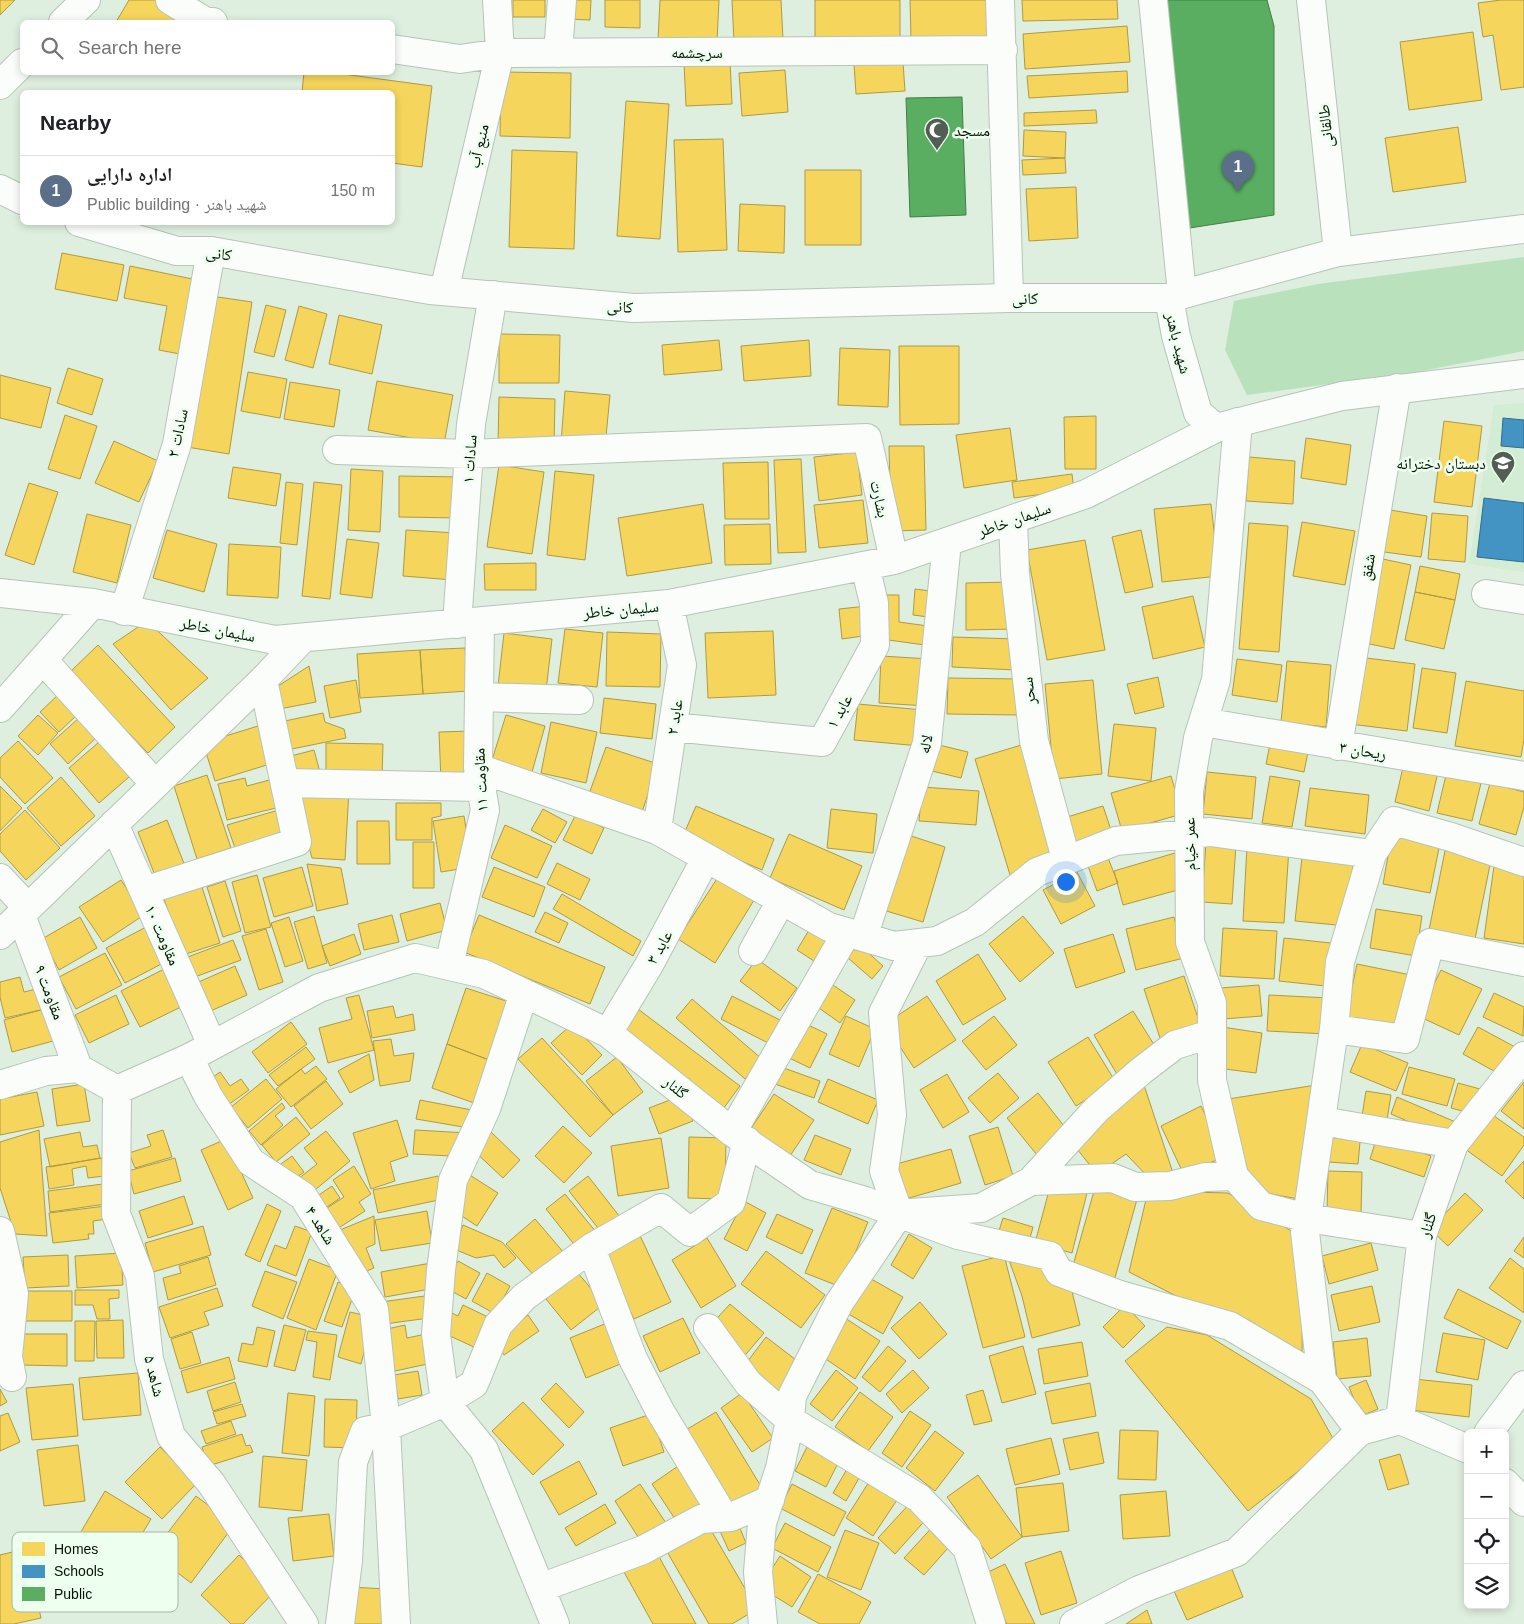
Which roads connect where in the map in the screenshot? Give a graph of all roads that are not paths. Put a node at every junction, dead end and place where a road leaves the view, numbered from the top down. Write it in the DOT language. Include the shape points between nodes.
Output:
graph roads {
  1 [pos="86,0"];
  2 [pos="170,0"];
  3 [pos="497,0"];
  4 [pos="562,0"];
  5 [pos="1000,0"];
  6 [pos="1153,0"];
  7 [pos="1312,0"];
  8 [pos="65,20"];
  9 [pos="203,20"];
  10 [pos="395,49"];
  11 [pos="1003,50"];
  12 [pos="500,53"];
  13 [pos="558,53"];
  14 [pos="20,65"];
  15 [pos="0,85"];
  16 [pos="0,189"];
  17 [pos="20,199"];
  18 [pos="89,225"];
  19 [pos="1524,228"];
  20 [pos="211,251"];
  21 [pos="1338,252"];
  22 [pos="444,291"];
  23 [pos="493,295"];
  24 [pos="1175,296"];
  25 [pos="1009,298"];
  26 [pos="1524,374"];
  27 [pos="1397,388"];
  28 [pos="1227,425"];
  29 [pos="337,450"];
  30 [pos="469,454"];
  31 [pos="1013,519"];
  32 [pos="947,542"];
  33 [pos="894,560"];
  34 [pos="865,566"];
  35 [pos="0,593"];
  36 [pos="1486,594"];
  37 [pos="1524,600"];
  38 [pos="93,604"];
  39 [pos="669,604"];
  40 [pos="124,611"];
  41 [pos="468,623"];
  42 [pos="303,638"];
  43 [pos="42,660"];
  44 [pos="263,680"];
  45 [pos="479,697"];
  46 [pos="579,700"];
  47 [pos="0,708"];
  48 [pos="1203,722"];
  49 [pos="673,727"];
  50 [pos="1338,746"];
  51 [pos="1524,776"];
  52 [pos="479,778"];
  53 [pos="286,783"];
  54 [pos="155,784"];
  55 [pos="114,824"];
  56 [pos="657,830"];
  57 [pos="1190,834"];
  58 [pos="1372,854"];
  59 [pos="706,858"];
  60 [pos="1066,859"];
  61 [pos="1524,862"];
  62 [pos="0,878"];
  63 [pos="144,891"];
  64 [pos="781,900"];
  65 [pos="24,911"];
  66 [pos="0,935"];
  67 [pos="855,935"];
  68 [pos="918,944"];
  69 [pos="752,951"];
  70 [pos="1524,962"];
  71 [pos="449,965"];
  72 [pos="524,993"];
  73 [pos="1334,1029"];
  74 [pos="608,1033"];
  75 [pos="1211,1034"];
  76 [pos="201,1052"];
  77 [pos="1524,1056"];
  78 [pos="78,1068"];
  79 [pos="0,1086"];
  80 [pos="116,1090"];
  81 [pos="1322,1121"];
  82 [pos="739,1137"];
  83 [pos="1454,1144"];
  84 [pos="1234,1176"];
  85 [pos="1031,1181"];
  86 [pos="899,1214"];
  87 [pos="1307,1218"];
  88 [pos="0,1231"];
  89 [pos="1422,1236"];
  90 [pos="591,1248"];
  91 [pos="708,1328"];
  92 [pos="12,1377"];
  93 [pos="1322,1380"];
  94 [pos="1524,1385"];
  95 [pos="446,1402"];
  96 [pos="790,1420"];
  97 [pos="1400,1420"];
  98 [pos="386,1427"];
  99 [pos="1491,1429"];
  100 [pos="1360,1431"];
  101 [pos="1464,1447"];
  102 [pos="1509,1487"];
  103 [pos="770,1500"];
  104 [pos="1524,1502"];
  105 [pos="724,1517"];
  106 [pos="540,1588"];
  107 [pos="304,1624"];
  108 [pos="340,1624"];
  109 [pos="396,1624"];
  110 [pos="555,1624"];
  111 [pos="763,1624"];
  112 [pos="991,1624"];
  113 [pos="1074,1624"];
  1 -- 8 [label="street"];
  2 -- 9 [label="street"];
  3 -- 12 [label="street, منبع آب"];
  4 -- 13 [label="street"];
  5 -- 11 [label="street"];
  6 -- 24 [label="street"];
  7 -- 21 [label="street, طالقانی"];
  10 -- 12 [label="street, سرچشمه" via="460,59"];
  11 -- 13 [label="street, سرچشمه"];
  11 -- 25 [label="street"];
  12 -- 13 [label="street, سرچشمه"];
  12 -- 22 [label="street, منبع آب"];
  14 -- 15 [label="street"];
  16 -- 17 [label="street"];
  18 -- 20 [label="street, کانی" via="177,251"];
  19 -- 21 [label="street, شهید باهنر"];
  20 -- 22 [label="street, کانی"];
  20 -- 40 [label="street, سادات ۲" via="177,444"];
  21 -- 24 [label="street, شهید باهنر"];
  22 -- 23 [label="street, کانی"];
  23 -- 25 [label="street, کانی" via="634,308"];
  23 -- 30 [label="street, سادات ۱"];
  24 -- 25 [label="street, کانی"];
  24 -- 28 [label="street, شهید باهنر" via="1176,336 1198,413"];
  26 -- 27 [label="street"];
  27 -- 28 [label="street" via="1342,396"];
  27 -- 50 [label="street, شفق"];
  28 -- 31 [label="street, سلیمان خاطر" via="1086,494"];
  28 -- 48 [label="street, عمر خیام" via="1216,680"];
  29 -- 30 [label="street"];
  30 -- 33 [label="street, بشارت" via="866,438"];
  30 -- 41 [label="street, سادات ۱"];
  31 -- 32 [label="street, سلیمان خاطر"];
  31 -- 60 [label="street, سحر" via="1015,574 1034,741"];
  32 -- 33 [label="street, سلیمان خاطر"];
  32 -- 67 [label="street, لاله" via="927,743"];
  33 -- 34 [label="street, سلیمان خاطر"];
  34 -- 39 [label="street, سلیمان خاطر"];
  34 -- 49 [label="street, عابد ۱" via="874,603 875,645 822,742"];
  35 -- 38 [label="street, سلیمان خاطر"];
  36 -- 37 [label="street"];
  38 -- 40 [label="street, سلیمان خاطر"];
  38 -- 43 [label="street"];
  39 -- 41 [label="street, سلیمان خاطر"];
  39 -- 49 [label="street, عابد ۲" via="682,665"];
  40 -- 42 [label="street, سلیمان خاطر" via="276,640"];
  41 -- 42 [label="street, سلیمان خاطر"];
  41 -- 45 [label="street, مقاومت ۱۱"];
  42 -- 44 [label="street"];
  43 -- 47 [label="street"];
  43 -- 54 [label="street"];
  44 -- 53 [label="street"];
  44 -- 54 [label="street"];
  45 -- 46 [label="street"];
  45 -- 52 [label="street, مقاومت ۱۱"];
  48 -- 50 [label="street, ریحان ۳"];
  48 -- 57 [label="street, عمر خیام" via="1189,791"];
  49 -- 56 [label="street, عابد ۲"];
  50 -- 51 [label="street, ریحان ۳"];
  52 -- 53 [label="street"];
  52 -- 56 [label="street"];
  52 -- 71 [label="street, مقاومت ۱۱" via="485,810"];
  53 -- 63 [label="street" via="297,842"];
  54 -- 55 [label="street"];
  55 -- 63 [label="street, مقاومت ۱۰"];
  55 -- 65 [label="street"];
  56 -- 59 [label="street"];
  57 -- 58 [label="street" via="1210,832"];
  57 -- 60 [label="street" via="1116,841"];
  57 -- 75 [label="street, عمر خیام" via="1190,942 1212,1003"];
  58 -- 61 [label="street" via="1394,821 1451,836"];
  58 -- 73 [label="street" via="1340,962"];
  59 -- 64 [label="street"];
  59 -- 74 [label="street, عابد ۳" via="649,965"];
  60 -- 68 [label="street" via="1037,872 975,922 937,941"];
  62 -- 65 [label="street"];
  63 -- 76 [label="street, مقاومت ۱۰"];
  64 -- 67 [label="street" via="829,927"];
  64 -- 69 [label="street"];
  65 -- 66 [label="street"];
  65 -- 78 [label="street, مقاومت ۹"];
  67 -- 68 [label="street" via="894,946"];
  67 -- 82 [label="street, لاله"];
  68 -- 86 [label="street" via="884,1013 892,1115 884,1171"];
  70 -- 73 [label="street" via="1430,943 1405,1039"];
  71 -- 72 [label="street, گلنار" via="484,974"];
  71 -- 76 [label="street, گلنار" via="415,958 319,988"];
  72 -- 74 [label="street, گلنار"];
  72 -- 95 [label="street" via="486,1109 453,1180 436,1334"];
  73 -- 81 [label="street"];
  74 -- 82 [label="street, گلنار"];
  75 -- 84 [label="street, عمر خیام" via="1212,1080"];
  75 -- 85 [label="street" via="1175,1044 1141,1071 1096,1110"];
  76 -- 80 [label="street, گلنار"];
  76 -- 98 [label="street, شاهد ۴" via="208,1096 251,1162 303,1196 374,1309"];
  77 -- 83 [label="street, گلنار"];
  78 -- 79 [label="street" via="46,1071"];
  78 -- 80 [label="street"];
  80 -- 107 [label="street, شاهد ۵" via="116,1214 140,1276 149,1359 171,1436 211,1483"];
  81 -- 83 [label="street"];
  81 -- 87 [label="street"];
  82 -- 86 [label="street, گلنار" via="810,1185"];
  82 -- 90 [label="street, لاله" via="732,1202 690,1232 661,1208"];
  83 -- 89 [label="street, گلنار"];
  84 -- 85 [label="street" via="1135,1187 1113,1178"];
  84 -- 87 [label="street, عمر خیام" via="1261,1206"];
  85 -- 86 [label="street" via="981,1208"];
  86 -- 93 [label="street, گلنار" via="958,1235 1050,1256 1059,1272 1120,1295 1230,1326"];
  86 -- 96 [label="street" via="839,1303 792,1396"];
  87 -- 89 [label="street, عمر خیام"];
  87 -- 93 [label="street" via="1305,1232"];
  88 -- 92 [label="street" via="14,1294 8,1357"];
  89 -- 97 [label="street, گلنار"];
  90 -- 95 [label="street" via="524,1297 498,1325 474,1384"];
  90 -- 105 [label="street" via="633,1359 660,1411"];
  91 -- 96 [label="street" via="748,1383"];
  93 -- 100 [label="street"];
  94 -- 99 [label="street"];
  95 -- 98 [label="street"];
  95 -- 106 [label="street" via="484,1450"];
  96 -- 103 [label="street"];
  96 -- 112 [label="street" via="919,1498 967,1548"];
  97 -- 100 [label="street"];
  97 -- 101 [label="street"];
  98 -- 108 [label="street" via="365,1431 353,1462 348,1562"];
  98 -- 109 [label="street, شاهد ۴"];
  100 -- 113 [label="street" via="1238,1552 1138,1590"];
  102 -- 104 [label="street"];
  103 -- 105 [label="street"];
  103 -- 111 [label="street" via="762,1523 758,1572"];
  105 -- 106 [label="street" via="701,1519 643,1550"];
  106 -- 110 [label="street"];
}
